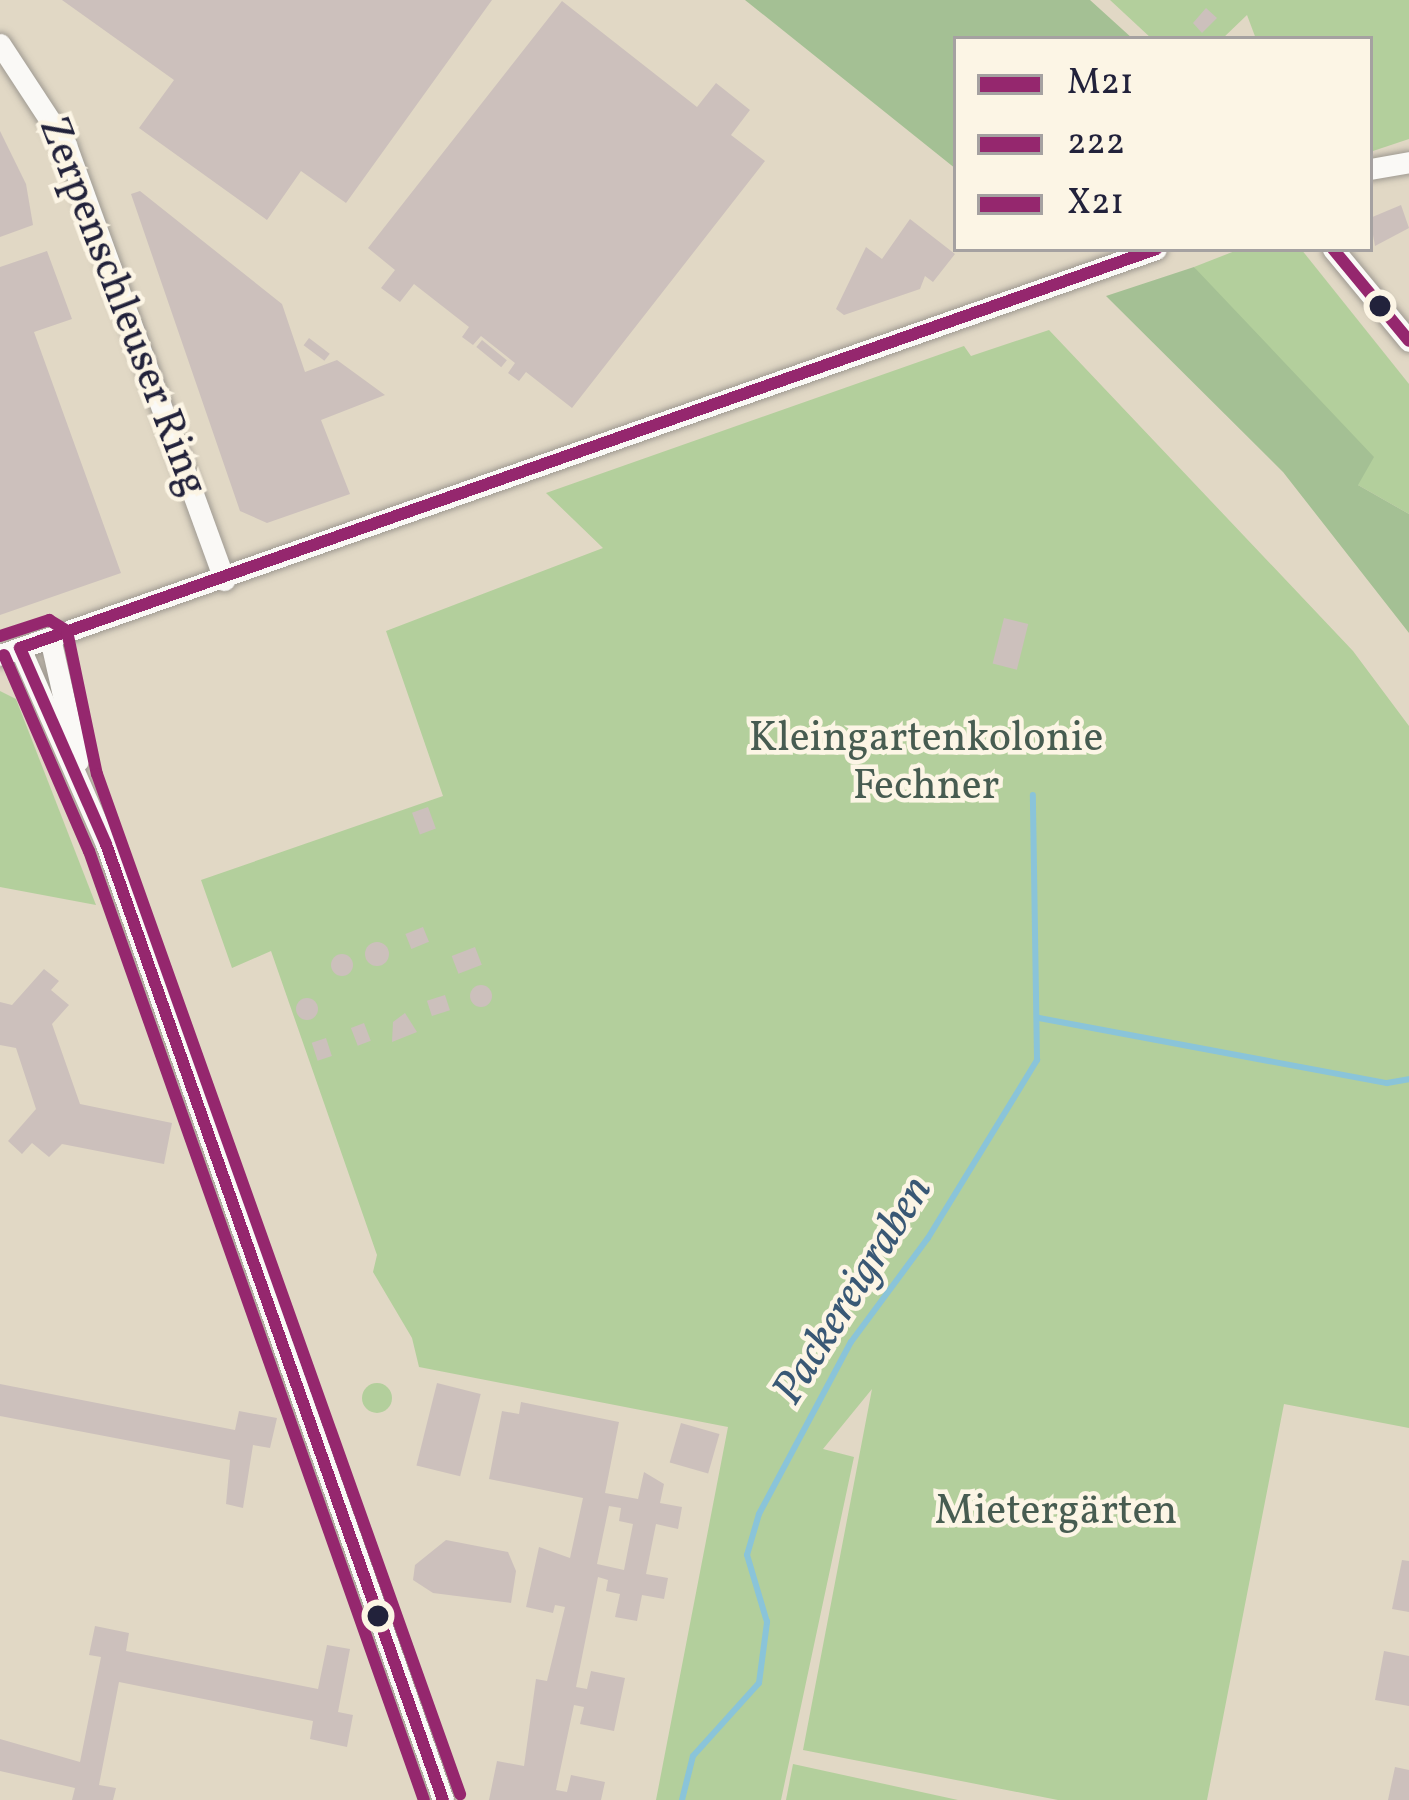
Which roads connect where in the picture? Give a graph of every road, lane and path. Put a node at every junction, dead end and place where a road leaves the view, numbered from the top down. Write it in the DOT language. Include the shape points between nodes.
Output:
graph roads {
  1 [pos="0,44"];
  2 [pos="1409,162"];
  3 [pos="1373,168"];
  4 [pos="1148,252"];
  5 [pos="1335,252"];
  6 [pos="1409,341"];
  7 [pos="224,580"];
  8 [pos="50,638"];
  9 [pos="10,652"];
  10 [pos="80,779"];
  11 [pos="443,1800"];
  1 -- 7 [label="street, Zerpenschleuser Ring" via="66,146"];
  2 -- 3 [label="street"];
  4 -- 7 [label="street"];
  5 -- 6 [label="street"];
  7 -- 8 [label="street"];
  8 -- 9 [label="street"];
  8 -- 10 [label="street"];
  9 -- 10 [label="street"];
  10 -- 11 [label="street"];
}
